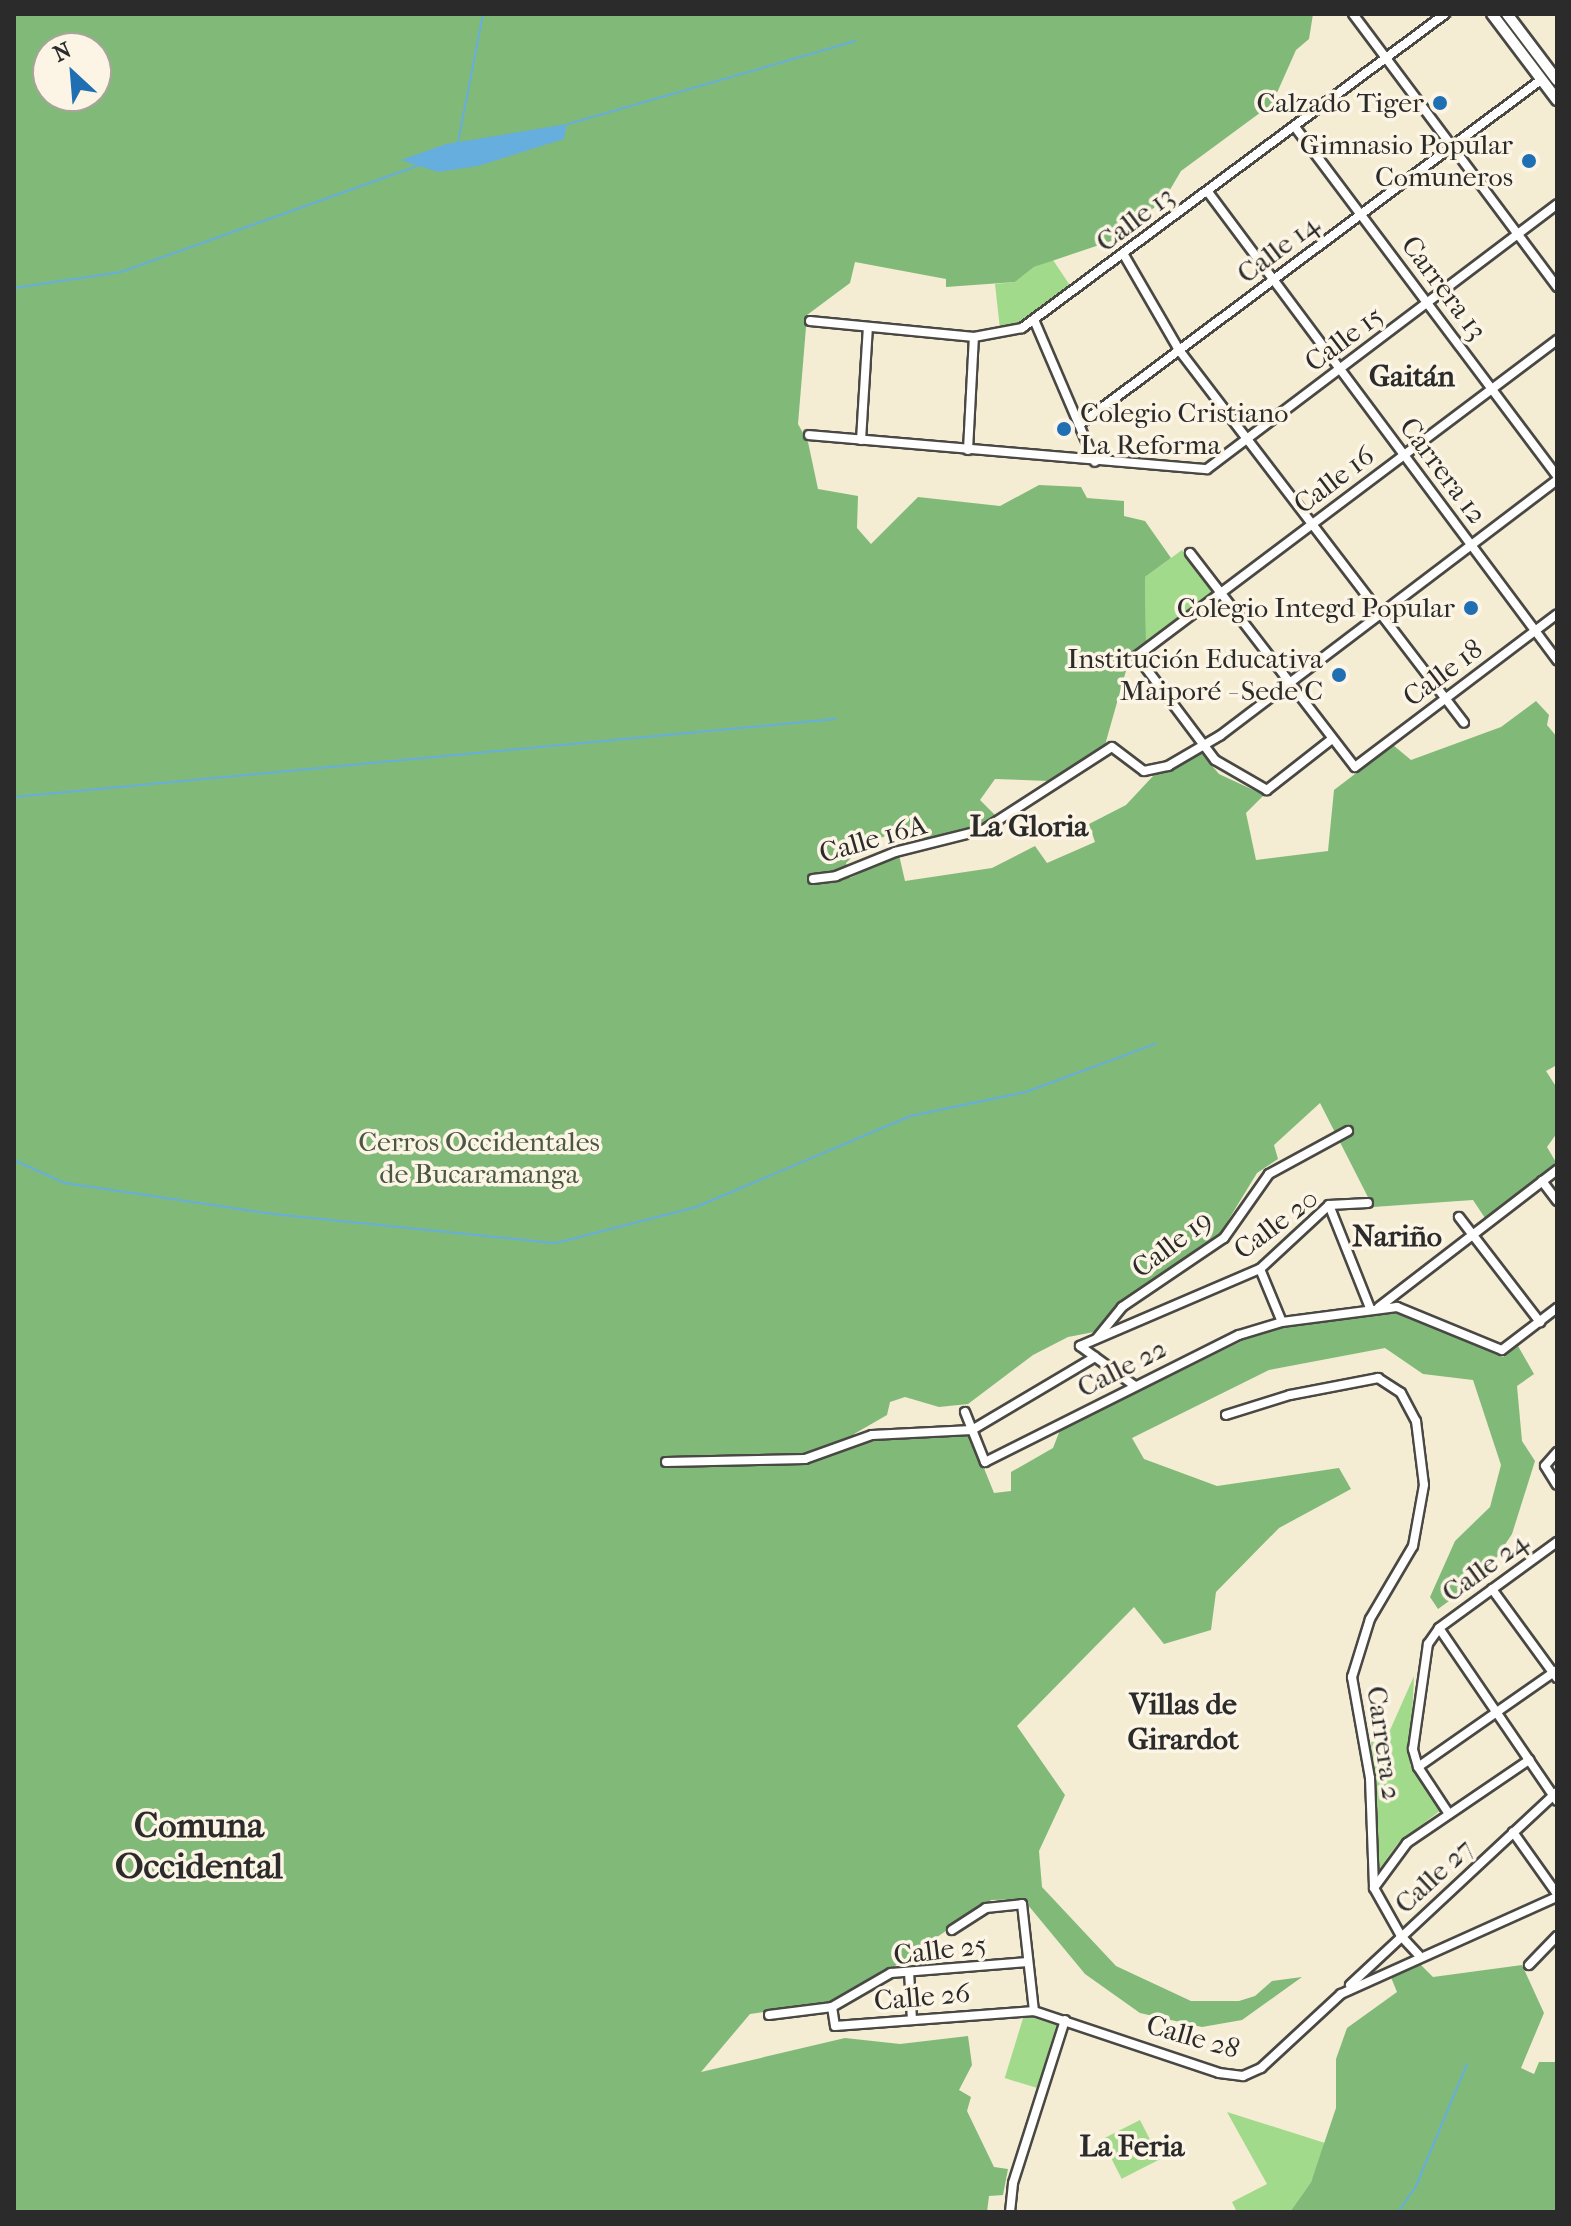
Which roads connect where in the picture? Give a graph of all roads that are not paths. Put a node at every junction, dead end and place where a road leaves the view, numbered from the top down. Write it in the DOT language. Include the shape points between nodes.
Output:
graph roads {
  1 [pos="1353,14"];
  2 [pos="1445,14"];
  3 [pos="1492,14"];
  4 [pos="1507,14"];
  5 [pos="1385,59"];
  6 [pos="1542,79"];
  7 [pos="1557,80"];
  8 [pos="1557,100"];
  9 [pos="1295,127"];
  10 [pos="1451,147"];
  11 [pos="1208,192"];
  12 [pos="1557,204"];
  13 [pos="1361,214"];
  14 [pos="1517,234"];
  15 [pos="1124,255"];
  16 [pos="1273,280"];
  17 [pos="1557,287"];
  18 [pos="1427,303"];
  19 [pos="810,321"];
  20 [pos="1035,322"];
  21 [pos="868,327"];
  22 [pos="974,337"];
  23 [pos="1557,340"];
  24 [pos="1179,350"];
  25 [pos="1340,369"];
  26 [pos="1492,389"];
  27 [pos="1079,425"];
  28 [pos="809,435"];
  29 [pos="861,440"];
  30 [pos="1247,440"];
  31 [pos="968,450"];
  32 [pos="1404,456"];
  33 [pos="1095,462"];
  34 [pos="1557,478"];
  35 [pos="1312,525"];
  36 [pos="1471,546"];
  37 [pos="1190,553"];
  38 [pos="1221,593"];
  39 [pos="1380,614"];
  40 [pos="1557,614"];
  41 [pos="1534,631"];
  42 [pos="1557,660"];
  43 [pos="1289,683"];
  44 [pos="1445,699"];
  45 [pos="1464,723"];
  46 [pos="1332,739"];
  47 [pos="1204,747"];
  48 [pos="813,879"];
  49 [pos="1348,1131"];
  50 [pos="1557,1170"];
  51 [pos="1542,1181"];
  52 [pos="1557,1201"];
  53 [pos="1368,1203"];
  54 [pos="1329,1205"];
  55 [pos="1459,1217"];
  56 [pos="1472,1235"];
  57 [pos="1260,1269"];
  58 [pos="1374,1308"];
  59 [pos="1557,1308"];
  60 [pos="1282,1322"];
  61 [pos="1540,1322"];
  62 [pos="1097,1338"];
  63 [pos="1095,1357"];
  64 [pos="1135,1386"];
  65 [pos="965,1412"];
  66 [pos="1226,1415"];
  67 [pos="972,1430"];
  68 [pos="1557,1452"];
  69 [pos="666,1462"];
  70 [pos="1557,1485"];
  71 [pos="1557,1542"];
  72 [pos="1492,1589"];
  73 [pos="1439,1628"];
  74 [pos="1556,1673"];
  75 [pos="1497,1714"];
  76 [pos="1529,1760"];
  77 [pos="1418,1767"];
  78 [pos="1556,1796"];
  79 [pos="1449,1814"];
  80 [pos="1513,1832"];
  81 [pos="1374,1888"];
  82 [pos="1557,1896"];
  83 [pos="952,1930"];
  84 [pos="1557,1936"];
  85 [pos="1401,1937"];
  86 [pos="1419,1955"];
  87 [pos="1028,1962"];
  88 [pos="1529,1965"];
  89 [pos="909,1972"];
  90 [pos="1341,1994"];
  91 [pos="832,2007"];
  92 [pos="1034,2011"];
  93 [pos="769,2015"];
  94 [pos="912,2020"];
  95 [pos="1065,2020"];
  96 [pos="1010,2212"];
  1 -- 5 [label="street"];
  2 -- 5 [label="street, Calle 13"];
  3 -- 6 [label="main road"];
  4 -- 7 [label="main road"];
  5 -- 9 [label="street, Calle 13"];
  5 -- 10 [label="street"];
  6 -- 8 [label="main road"];
  6 -- 10 [label="street, Calle 14"];
  9 -- 11 [label="street, Calle 13"];
  9 -- 13 [label="street, Carrera 13"];
  10 -- 13 [label="street, Calle 14"];
  10 -- 14 [label="street"];
  11 -- 15 [label="street, Calle 13"];
  11 -- 16 [label="street, Carrera 12"];
  12 -- 14 [label="street, Calle 15"];
  13 -- 16 [label="street, Calle 14"];
  13 -- 18 [label="street, Carrera 13"];
  14 -- 17 [label="street"];
  14 -- 18 [label="street, Calle 15"];
  15 -- 20 [label="street, Calle 13"];
  15 -- 24 [label="street"];
  16 -- 24 [label="street, Calle 14"];
  16 -- 25 [label="street, Carrera 12"];
  18 -- 25 [label="street, Calle 15"];
  18 -- 26 [label="street, Carrera 13"];
  19 -- 21 [label="street, Calle 13"];
  20 -- 22 [label="street, Calle 13" via="1005,334"];
  20 -- 27 [label="street"];
  21 -- 22 [label="street, Calle 13"];
  21 -- 29 [label="street"];
  22 -- 31 [label="street"];
  23 -- 26 [label="street, Calle 16"];
  24 -- 27 [label="street, Calle 14"];
  24 -- 30 [label="street"];
  25 -- 30 [label="street, Calle 15"];
  25 -- 32 [label="street, Carrera 12"];
  26 -- 32 [label="street, Calle 16"];
  26 -- 34 [label="street, Carrera 13"];
  27 -- 33 [label="street"];
  28 -- 29 [label="street, Calle 15"];
  29 -- 31 [label="street, Calle 15"];
  30 -- 33 [label="street, Calle 15" via="1198,471"];
  30 -- 35 [label="street"];
  31 -- 33 [label="street, Calle 15"];
  32 -- 35 [label="street, Calle 16"];
  32 -- 36 [label="street, Carrera 12"];
  34 -- 36 [label="street"];
  35 -- 38 [label="street, Calle 16"];
  35 -- 39 [label="street"];
  36 -- 39 [label="street"];
  36 -- 41 [label="street, Carrera 12"];
  37 -- 38 [label="street"];
  38 -- 43 [label="street"];
  38 -- 47 [label="street, Calle 16" via="1137,656"];
  39 -- 43 [label="street"];
  39 -- 44 [label="street"];
  40 -- 41 [label="street, Calle 18"];
  41 -- 42 [label="street, Carrera 12"];
  41 -- 44 [label="street, Calle 18"];
  43 -- 46 [label="street"];
  43 -- 47 [label="street"];
  44 -- 45 [label="street"];
  44 -- 46 [label="street, Calle 18" via="1355,767"];
  46 -- 47 [label="street" via="1267,790 1221,765"];
  47 -- 48 [label="street, Calle 16A" via="1168,766 1144,771 1112,747 983,830"];
  49 -- 62 [label="street, Calle 19" via="1269,1174 1224,1238 1122,1307"];
  50 -- 51 [label="street"];
  51 -- 52 [label="street"];
  51 -- 56 [label="street"];
  53 -- 54 [label="street, Calle 20"];
  54 -- 57 [label="street, Calle 20"];
  54 -- 58 [label="street"];
  55 -- 56 [label="street"];
  56 -- 58 [label="street"];
  56 -- 61 [label="street"];
  57 -- 60 [label="street"];
  57 -- 62 [label="street, Calle 20"];
  58 -- 60 [label="street, Calle 22"];
  58 -- 61 [label="street" via="1403,1308 1502,1350"];
  59 -- 61 [label="street"];
  60 -- 64 [label="street, Calle 22" via="1239,1335"];
  62 -- 63 [label="street, Calle 20" via="1080,1346"];
  63 -- 64 [label="street"];
  63 -- 67 [label="street"];
  64 -- 67 [label="street, Calle 22" via="985,1462"];
  65 -- 67 [label="street"];
  66 -- 81 [label="street, Carrera 2" via="1290,1395 1378,1378 1401,1393 1416,1421 1424,1485 1413,1546 1370,1619 1352,1677 1370,1778"];
  67 -- 69 [label="street" via="861,1439 805,1459"];
  68 -- 70 [label="street" via="1546,1460"];
  71 -- 72 [label="street, Calle 24"];
  72 -- 73 [label="street, Calle 24"];
  72 -- 74 [label="street"];
  73 -- 75 [label="street"];
  73 -- 77 [label="street" via="1421,1671 1413,1740"];
  74 -- 75 [label="street"];
  75 -- 76 [label="street"];
  75 -- 77 [label="street"];
  76 -- 78 [label="street"];
  76 -- 79 [label="street"];
  77 -- 79 [label="street"];
  78 -- 80 [label="street, Calle 27"];
  79 -- 81 [label="street" via="1407,1843"];
  80 -- 82 [label="street"];
  80 -- 85 [label="street, Calle 27"];
  81 -- 85 [label="street, Carrera 2"];
  82 -- 86 [label="street, Calle 28"];
  83 -- 87 [label="street" via="986,1908 1022,1904"];
  84 -- 88 [label="street"];
  85 -- 86 [label="street, Carrera 2"];
  85 -- 90 [label="street, Calle 27"];
  86 -- 90 [label="street, Calle 28"];
  87 -- 89 [label="street, Calle 25"];
  87 -- 92 [label="street"];
  89 -- 91 [label="street, Calle 25" via="891,1973"];
  89 -- 94 [label="street"];
  90 -- 95 [label="street, Calle 28" via="1261,2068 1243,2076 1219,2073"];
  91 -- 93 [label="street, Calle 25"];
  91 -- 94 [label="street, Calle 26" via="835,2026"];
  92 -- 94 [label="street, Calle 26"];
  92 -- 95 [label="street"];
  95 -- 96 [label="street" via="1013,2183"];
}
